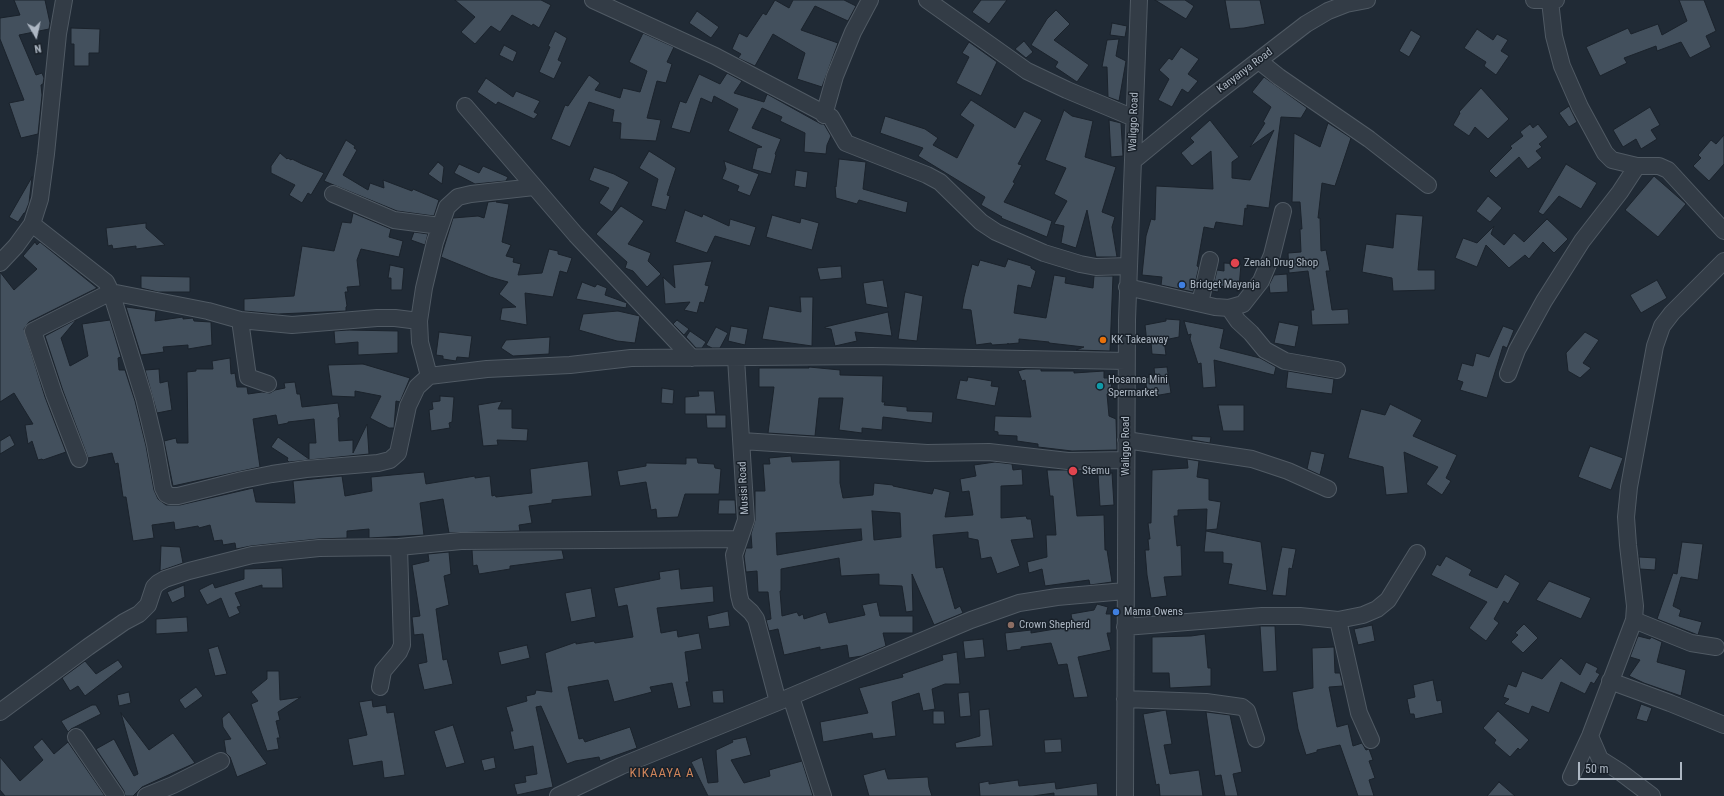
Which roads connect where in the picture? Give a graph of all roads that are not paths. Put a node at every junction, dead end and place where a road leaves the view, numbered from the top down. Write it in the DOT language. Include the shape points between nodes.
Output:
graph roads {
  1 [pos="64,0"];
  2 [pos="594,0"];
  3 [pos="870,0"];
  4 [pos="927,0"];
  5 [pos="1367,0"];
  6 [pos="1534,0"];
  7 [pos="1550,0"];
  8 [pos="1556,0"];
  9 [pos="1137,2"];
  10 [pos="1259,61"];
  11 [pos="465,106"];
  12 [pos="824,115"];
  13 [pos="1134,118"];
  14 [pos="1133,161"];
  15 [pos="1637,166"];
  16 [pos="1428,185"];
  17 [pos="534,186"];
  18 [pos="333,194"];
  19 [pos="1283,211"];
  20 [pos="32,224"];
  21 [pos="440,226"];
  22 [pos="1724,231"];
  23 [pos="1210,260"];
  24 [pos="1724,261"];
  25 [pos="0,263"];
  26 [pos="1128,266"];
  27 [pos="1128,287"];
  28 [pos="111,292"];
  29 [pos="1200,304"];
  30 [pos="1229,308"];
  31 [pos="240,320"];
  32 [pos="419,321"];
  33 [pos="692,358"];
  34 [pos="736,358"];
  35 [pos="1126,361"];
  36 [pos="1337,370"];
  37 [pos="1508,374"];
  38 [pos="429,376"];
  39 [pos="268,384"];
  40 [pos="1126,440"];
  41 [pos="742,441"];
  42 [pos="79,459"];
  43 [pos="1126,460"];
  44 [pos="1328,488"];
  45 [pos="739,539"];
  46 [pos="398,547"];
  47 [pos="1417,552"];
  48 [pos="1125,591"];
  49 [pos="1338,620"];
  50 [pos="1634,620"];
  51 [pos="1125,627"];
  52 [pos="1716,647"];
  53 [pos="1610,682"];
  54 [pos="380,687"];
  55 [pos="784,699"];
  56 [pos="1125,699"];
  57 [pos="0,712"];
  58 [pos="1724,726"];
  59 [pos="1590,736"];
  60 [pos="76,737"];
  61 [pos="1256,739"];
  62 [pos="1371,740"];
  63 [pos="221,761"];
  64 [pos="1571,777"];
  65 [pos="116,796"];
  66 [pos="146,796"];
  67 [pos="558,796"];
  68 [pos="823,796"];
  69 [pos="1125,796"];
  70 [pos="1652,796"];
  1 -- 20 [label="street" via="40,199"];
  2 -- 12 [label="street" via="715,56"];
  3 -- 12 [label="street" via="834,76"];
  4 -- 13 [label="street" via="1027,71"];
  5 -- 10 [label="street, Kanyanya Road" via="1346,4 1306,24"];
  6 -- 7 [label="street"];
  7 -- 8 [label="street"];
  7 -- 15 [label="street" via="1554,36 1562,66 1580,108 1605,153 1612,160"];
  9 -- 13 [label="street, Waliggo Road"];
  10 -- 14 [label="street, Kanyanya Road"];
  10 -- 16 [label="street" via="1369,139"];
  11 -- 17 [label="street"];
  12 -- 26 [label="street" via="835,122 846,143 940,182 981,222 996,232 1044,254 1080,264 1096,267"];
  13 -- 14 [label="street, Waliggo Road"];
  14 -- 26 [label="street, Waliggo Road"];
  15 -- 22 [label="street" via="1659,166 1668,170"];
  15 -- 37 [label="street" via="1582,241 1544,301 1517,350"];
  17 -- 21 [label="street" via="458,197 447,207"];
  17 -- 33 [label="street" via="602,263"];
  18 -- 21 [label="street" via="394,220"];
  19 -- 30 [label="street" via="1272,255 1261,282 1243,304"];
  20 -- 25 [label="street"];
  20 -- 28 [label="street" via="106,282"];
  21 -- 32 [label="street" via="424,288"];
  23 -- 29 [label="street"];
  24 -- 50 [label="street" via="1672,313 1662,326 1655,346 1628,487 1626,517 1635,606"];
  26 -- 27 [label="street, Waliggo Road"];
  27 -- 29 [label="street"];
  27 -- 35 [label="street, Waliggo Road"];
  28 -- 31 [label="street" via="208,311"];
  28 -- 38 [label="street" via="146,404 163,488 170,496 272,474 390,460 398,453 408,406 417,388"];
  28 -- 42 [label="street" via="33,331"];
  29 -- 30 [label="street"];
  30 -- 36 [label="street" via="1265,350 1285,361"];
  31 -- 32 [label="street" via="292,325 377,318"];
  31 -- 39 [label="street" via="248,377"];
  32 -- 38 [label="street" via="420,342"];
  33 -- 34 [label="street"];
  33 -- 38 [label="street" via="631,358"];
  34 -- 35 [label="street" via="872,356"];
  34 -- 41 [label="street, Musisi Road"];
  35 -- 40 [label="street, Waliggo Road"];
  40 -- 43 [label="street, Waliggo Road"];
  40 -- 44 [label="street" via="1252,459"];
  41 -- 43 [label="street" via="927,453 989,452 1068,461"];
  41 -- 45 [label="street, Musisi Road" via="746,520"];
  43 -- 48 [label="street, Waliggo Road"];
  45 -- 46 [label="street" via="468,540"];
  45 -- 55 [label="street, Musisi Road" via="734,555 741,603 756,619"];
  46 -- 54 [label="street" via="402,645 383,671"];
  46 -- 57 [label="street" via="319,548 252,555 165,579 154,587 148,605 139,614 88,647"];
  47 -- 49 [label="street" via="1388,600 1377,609 1363,615"];
  48 -- 51 [label="street, Waliggo Road"];
  48 -- 55 [label="street" via="1019,603 971,620"];
  49 -- 51 [label="street" via="1262,616"];
  49 -- 62 [label="street" via="1359,713"];
  50 -- 52 [label="street" via="1691,644"];
  50 -- 53 [label="street"];
  51 -- 56 [label="street, Waliggo Road"];
  53 -- 58 [label="street" via="1670,703"];
  53 -- 59 [label="street"];
  55 -- 67 [label="street" via="621,766"];
  55 -- 68 [label="street, Musisi Road"];
  56 -- 61 [label="street" via="1206,702 1242,707 1247,711"];
  56 -- 69 [label="street, Waliggo Road"];
  59 -- 64 [label="street"];
  59 -- 70 [label="street" via="1600,759"];
  60 -- 65 [label="street"];
  63 -- 66 [label="street"];
}
